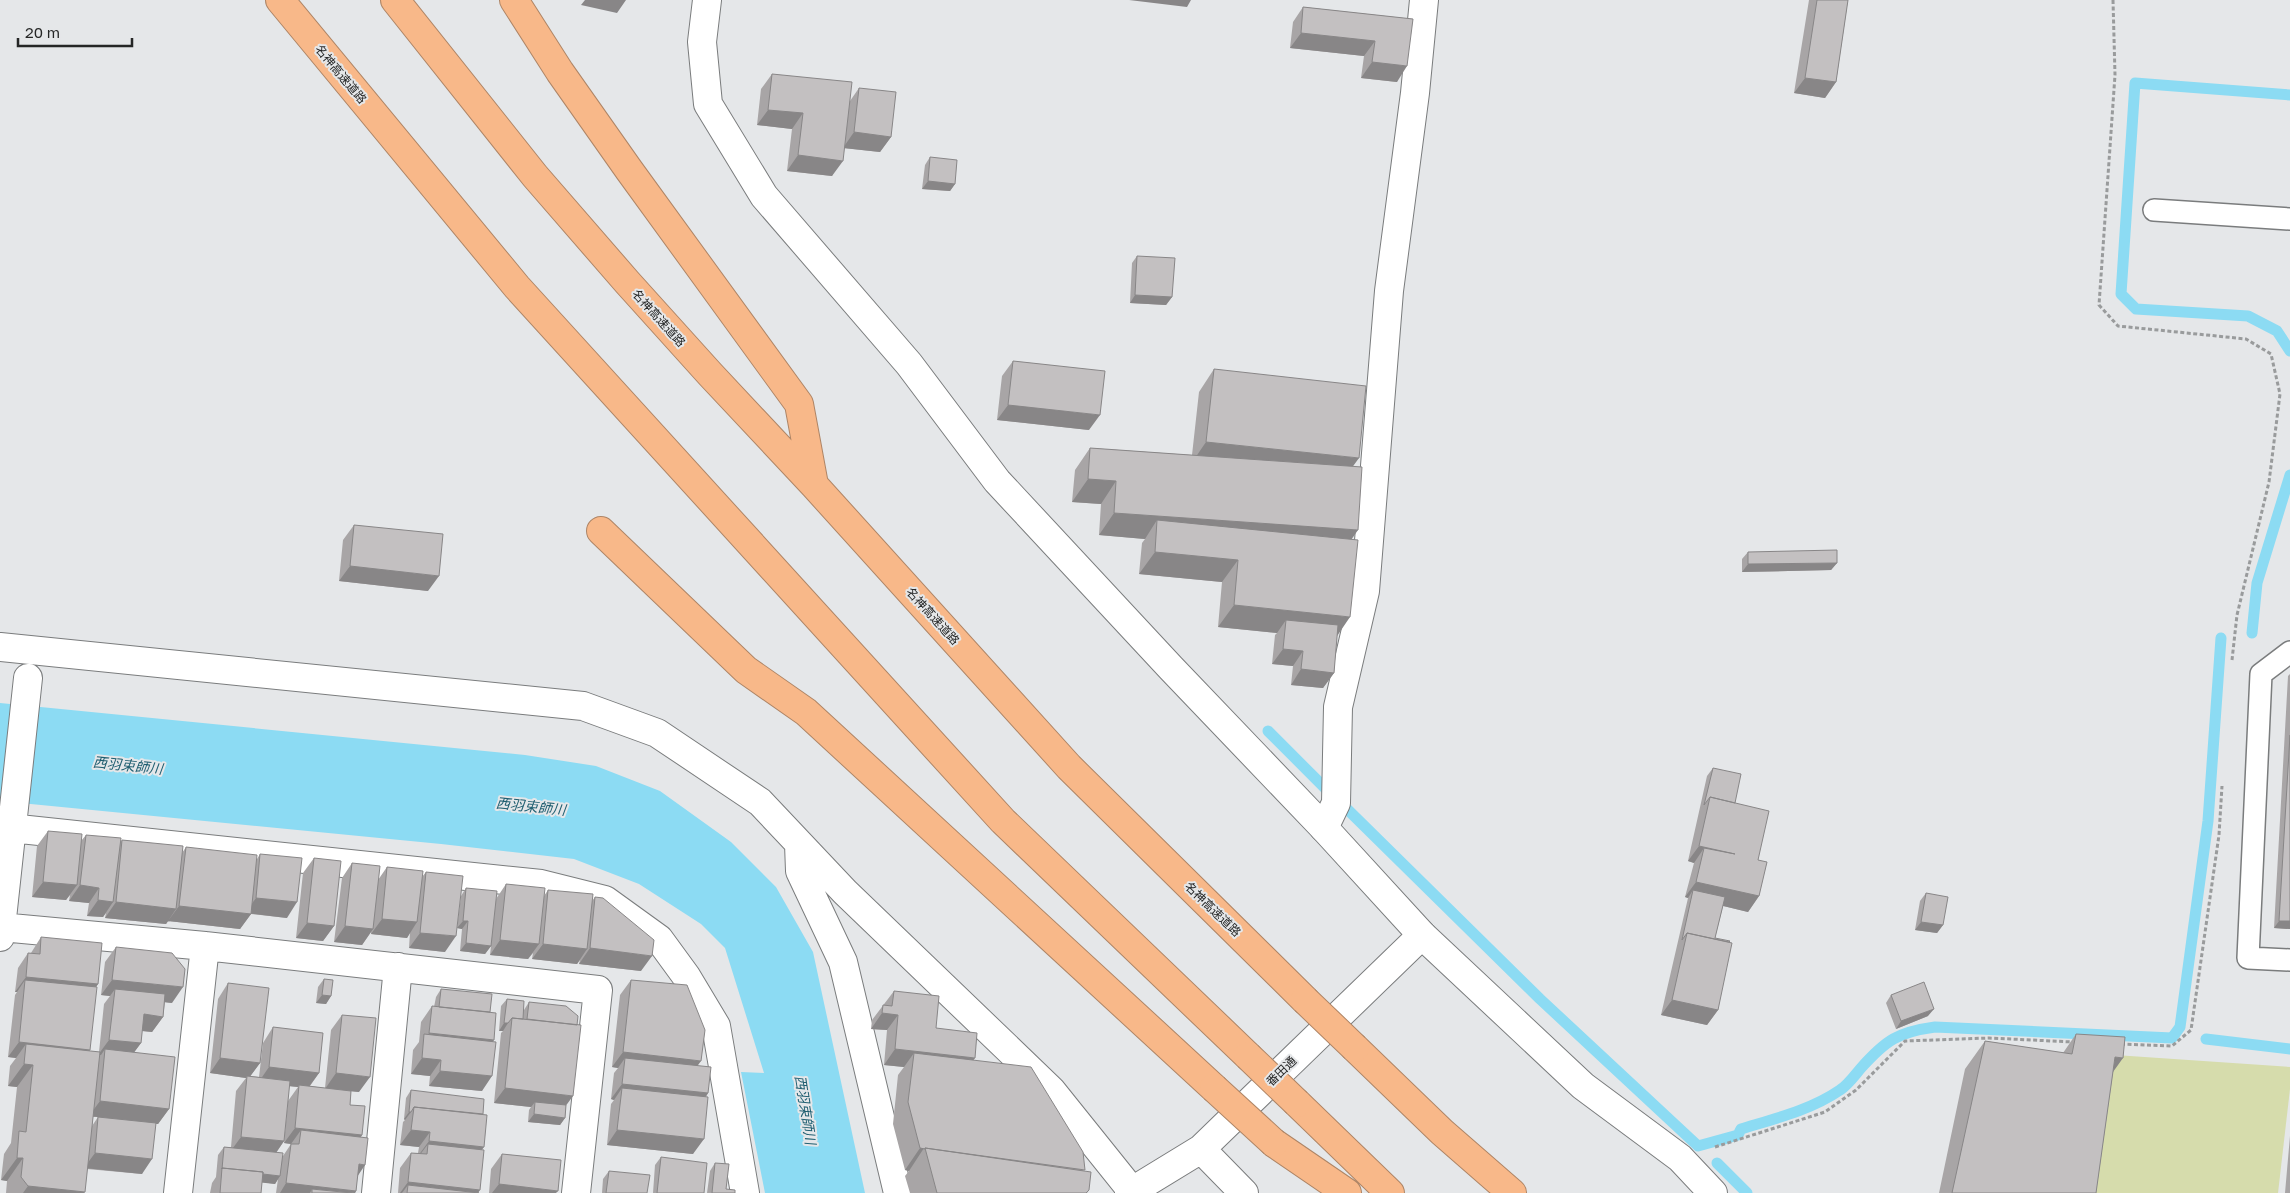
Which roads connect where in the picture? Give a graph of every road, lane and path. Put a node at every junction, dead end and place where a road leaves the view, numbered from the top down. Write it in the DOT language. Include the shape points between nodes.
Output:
graph roads {
  1 [pos="280,0"];
  2 [pos="395,0"];
  3 [pos="514,0"];
  4 [pos="707,0"];
  5 [pos="1424,0"];
  6 [pos="2113,0"];
  7 [pos="2154,210"];
  8 [pos="2290,219"];
  9 [pos="814,485"];
  10 [pos="601,531"];
  11 [pos="0,647"];
  12 [pos="2290,652"];
  13 [pos="2232,662"];
  14 [pos="28,678"];
  15 [pos="2223,777"];
  16 [pos="7,828"];
  17 [pos="1324,828"];
  18 [pos="799,844"];
  19 [pos="0,930"];
  20 [pos="1422,935"];
  21 [pos="205,946"];
  22 [pos="2290,960"];
  23 [pos="398,967"];
  24 [pos="2076,1042"];
  25 [pos="2114,1044"];
  26 [pos="1201,1149"];
  27 [pos="1680,1158"];
  28 [pos="1131,1192"];
  29 [pos="178,1193"];
  30 [pos="376,1193"];
  31 [pos="576,1193"];
  32 [pos="745,1193"];
  33 [pos="898,1193"];
  34 [pos="1244,1193"];
  35 [pos="1346,1193"];
  36 [pos="1390,1193"];
  37 [pos="1512,1193"];
  38 [pos="1713,1193"];
  1 -- 36 [label="highway, 名神高速道路, bridge" via="517,287 1003,821"];
  2 -- 9 [label="highway, 名神高速道路" via="535,176 627,282"];
  3 -- 9 [label="highway" via="629,170 799,404"];
  4 -- 17 [label="street" via="702,42 708,104 764,196 909,364 997,481"];
  5 -- 17 [label="street" via="1389,291 1365,591 1338,707 1336,803"];
  6 -- 13 [label="path" via="2115,75 2099,305 2118,326 2246,339 2271,354 2280,394 2269,482 2237,615"];
  7 -- 8 [label="lane"];
  9 -- 37 [label="highway, 名神高速道路, bridge" via="1069,767 1442,1132"];
  10 -- 35 [label="highway, bridge" via="746,670 806,712 1274,1143"];
  11 -- 18 [label="street" via="583,706 657,733 760,802"];
  12 -- 22 [label="lane" via="2261,674 2248,958"];
  14 -- 16 [label="street"];
  15 -- 25 [label="path" via="2219,835 2191,1030 2172,1046"];
  16 -- 19 [label="street"];
  16 -- 32 [label="street" via="541,884 605,900 660,939 716,1026"];
  17 -- 20 [label="street"];
  18 -- 28 [label="street" via="1051,1090"];
  18 -- 33 [label="street" via="800,871 843,962"];
  19 -- 21 [label="street"];
  20 -- 26 [label="street, 番田通"];
  20 -- 27 [label="street" via="1584,1086"];
  21 -- 23 [label="street"];
  21 -- 29 [label="street"];
  23 -- 30 [label="street"];
  23 -- 31 [label="street" via="598,990"];
  24 -- 27 [label="path" via="1989,1038 1905,1041 1856,1090 1825,1112"];
  26 -- 28 [label="street, 番田通"];
  26 -- 34 [label="street"];
  27 -- 38 [label="street"];
}
